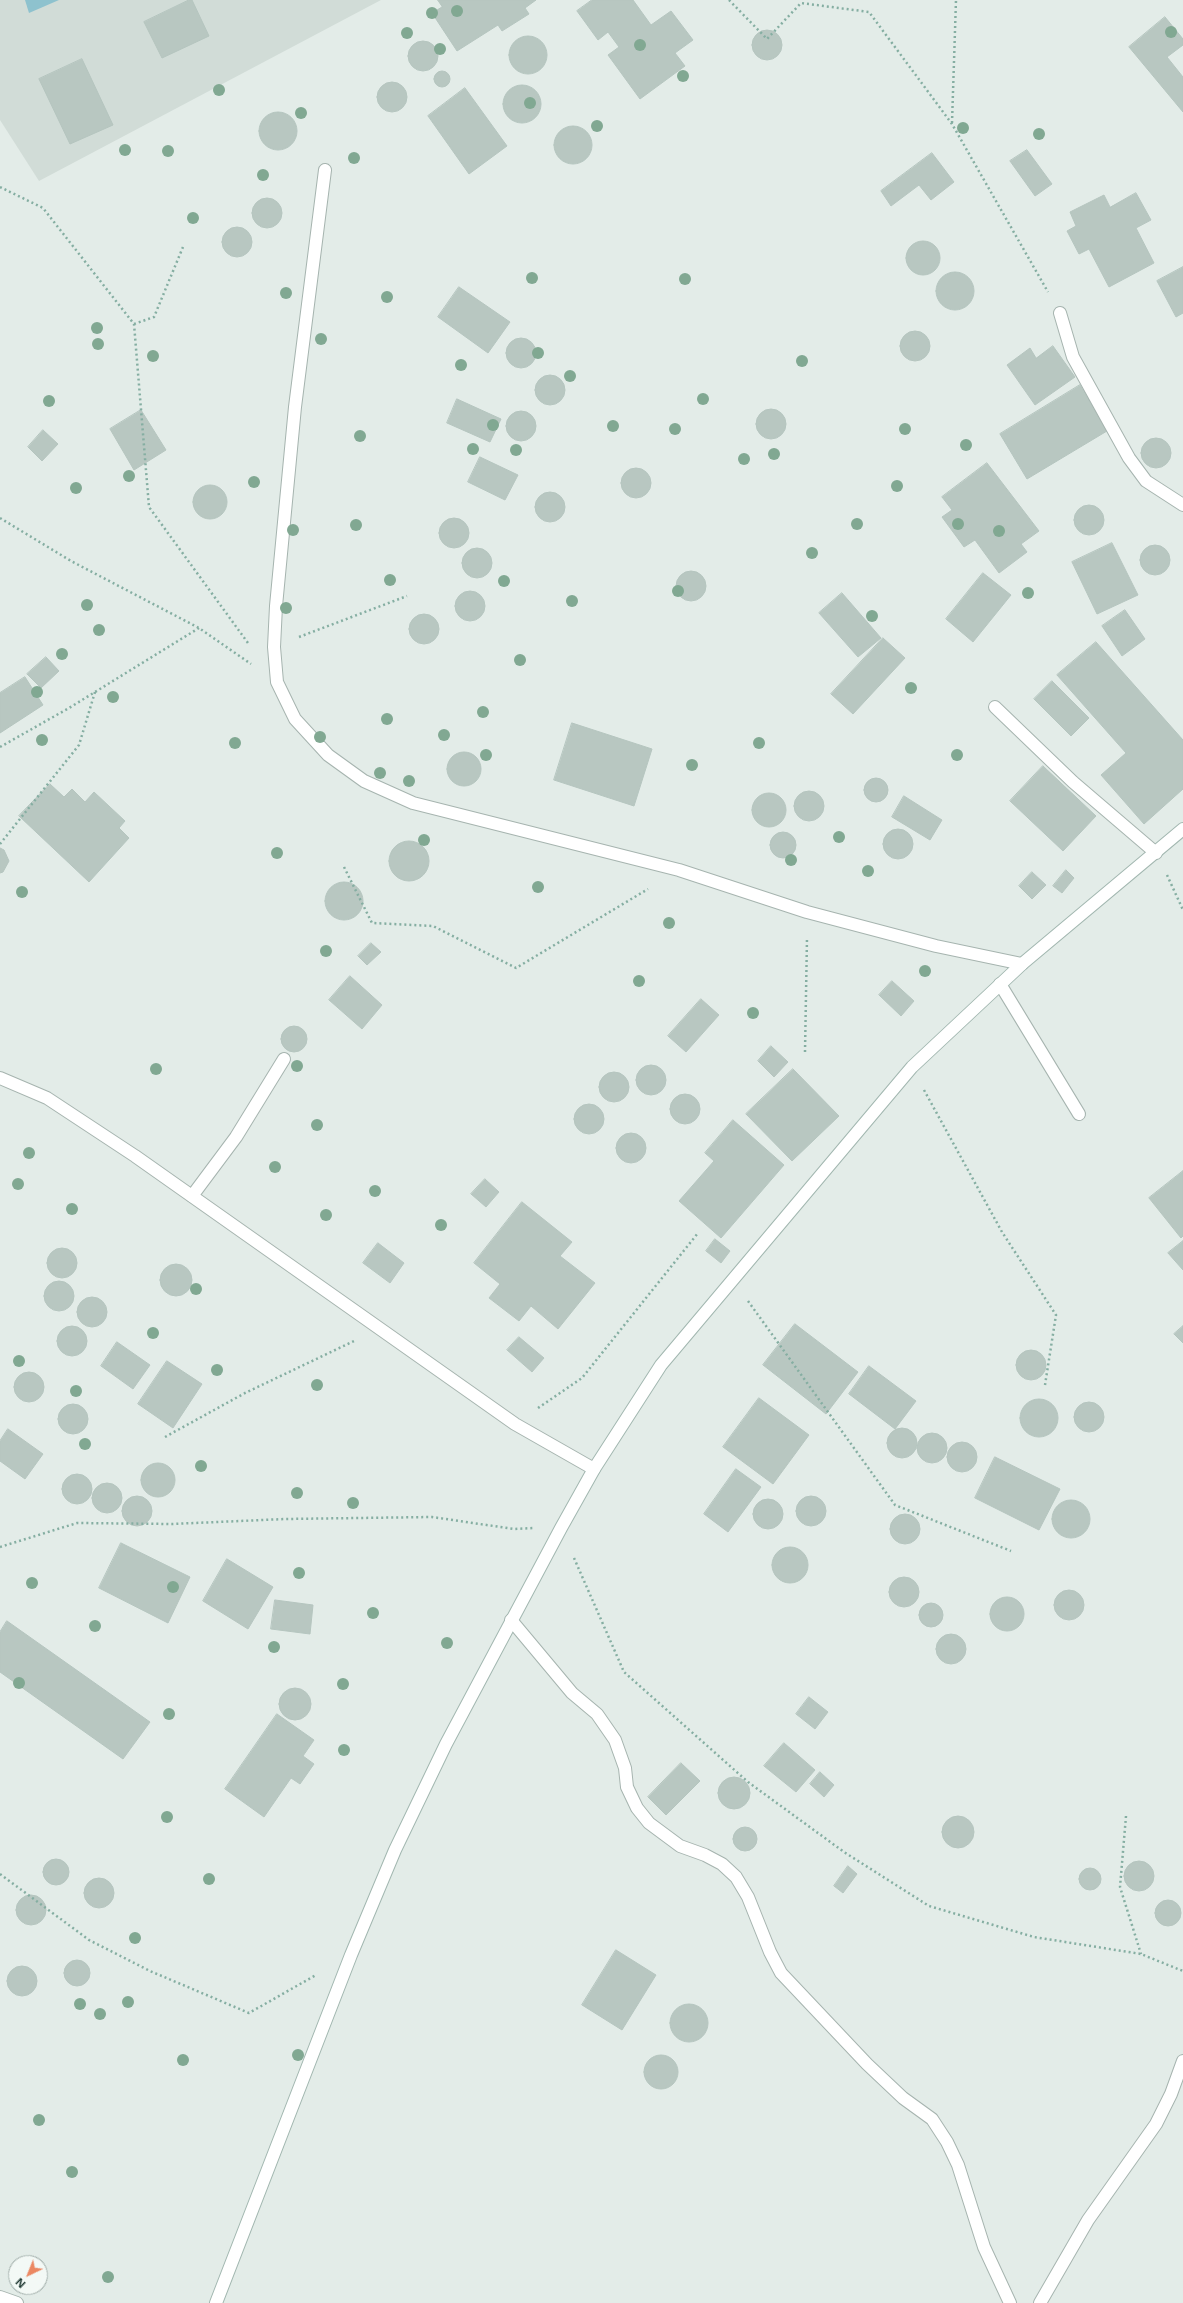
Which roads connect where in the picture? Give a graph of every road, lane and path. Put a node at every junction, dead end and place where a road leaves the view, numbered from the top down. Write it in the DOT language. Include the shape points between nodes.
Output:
graph roads {
  1 [pos="729,0"];
  2 [pos="956,0"];
  3 [pos="952,124"];
  4 [pos="325,170"];
  5 [pos="0,187"];
  6 [pos="183,247"];
  7 [pos="1060,314"];
  8 [pos="134,324"];
  9 [pos="1183,505"];
  10 [pos="0,518"];
  11 [pos="407,596"];
  12 [pos="199,628"];
  13 [pos="250,645"];
  14 [pos="274,647"];
  15 [pos="277,682"];
  16 [pos="95,692"];
  17 [pos="995,707"];
  18 [pos="0,747"];
  19 [pos="1183,829"];
  20 [pos="0,844"];
  21 [pos="1156,853"];
  22 [pos="344,868"];
  23 [pos="679,870"];
  24 [pos="1183,910"];
  25 [pos="807,912"];
  26 [pos="1022,964"];
  27 [pos="1000,984"];
  28 [pos="805,1052"];
  29 [pos="284,1059"];
  30 [pos="912,1067"];
  31 [pos="0,1078"];
  32 [pos="1079,1114"];
  33 [pos="192,1196"];
  34 [pos="698,1233"];
  35 [pos="733,1279"];
  36 [pos="381,1328"];
  37 [pos="1045,1385"];
  38 [pos="514,1424"];
  39 [pos="165,1437"];
  40 [pos="594,1469"];
  41 [pos="561,1528"];
  42 [pos="0,1546"];
  43 [pos="1011,1551"];
  44 [pos="511,1620"];
  45 [pos="1126,1816"];
  46 [pos="0,1874"];
  47 [pos="1141,1954"];
  48 [pos="351,1955"];
  49 [pos="1183,1971"];
  50 [pos="1183,2061"];
  51 [pos="0,2297"];
  52 [pos="17,2303"];
  53 [pos="216,2303"];
  54 [pos="1010,2303"];
  55 [pos="1040,2303"];
  1 -- 3 [label="path" via="767,39 801,4 869,12"];
  2 -- 3 [label="path"];
  3 -- 7 [label="path"];
  4 -- 14 [label="street" via="295,407"];
  5 -- 8 [label="path" via="43,208"];
  6 -- 8 [label="path" via="154,317"];
  7 -- 9 [label="street" via="1073,357 1129,458 1146,482"];
  8 -- 13 [label="path" via="149,507"];
  10 -- 12 [label="path" via="71,561"];
  11 -- 14 [label="path"];
  12 -- 15 [label="path"];
  12 -- 16 [label="path"];
  14 -- 15 [label="street"];
  15 -- 23 [label="street" via="295,719 328,755 364,781 413,803"];
  16 -- 18 [label="path"];
  16 -- 20 [label="path" via="79,745"];
  17 -- 21 [label="street" via="1073,782"];
  19 -- 21 [label="street"];
  21 -- 24 [label="path"];
  21 -- 26 [label="street"];
  22 -- 23 [label="path" via="372,922 433,926 516,968"];
  23 -- 25 [label="street"];
  25 -- 26 [label="street" via="936,946"];
  25 -- 28 [label="path"];
  26 -- 27 [label="street"];
  27 -- 30 [label="street"];
  27 -- 32 [label="street"];
  29 -- 33 [label="street" via="236,1137"];
  30 -- 35 [label="street"];
  30 -- 37 [label="path" via="1002,1232 1056,1315"];
  31 -- 33 [label="street" via="48,1098"];
  33 -- 36 [label="street"];
  34 -- 38 [label="path" via="582,1378"];
  35 -- 40 [label="street" via="661,1365"];
  35 -- 43 [label="path" via="895,1505"];
  36 -- 38 [label="street"];
  36 -- 39 [label="path" via="245,1392"];
  38 -- 40 [label="street"];
  40 -- 41 [label="street"];
  41 -- 42 [label="path" via="514,1528 432,1517 172,1524 77,1523"];
  41 -- 44 [label="street"];
  41 -- 47 [label="path" via="624,1672 748,1782 844,1852 929,1906 1034,1938"];
  44 -- 48 [label="street" via="446,1744 395,1850"];
  44 -- 54 [label="street" via="572,1693 597,1714 615,1740 627,1787 637,1808 649,1823 680,1846 722,1864 736,1877 748,1896 770,1952 782,1973 867,2064 903,2098 932,2119 948,2142 958,2165 984,2247"];
  45 -- 47 [label="path" via="1120,1887"];
  46 -- 48 [label="path" via="89,1940 150,1971 249,2013"];
  47 -- 49 [label="path"];
  48 -- 53 [label="street"];
  50 -- 55 [label="street" via="1156,2124 1088,2220"];
  51 -- 52 [label="street"];
}
